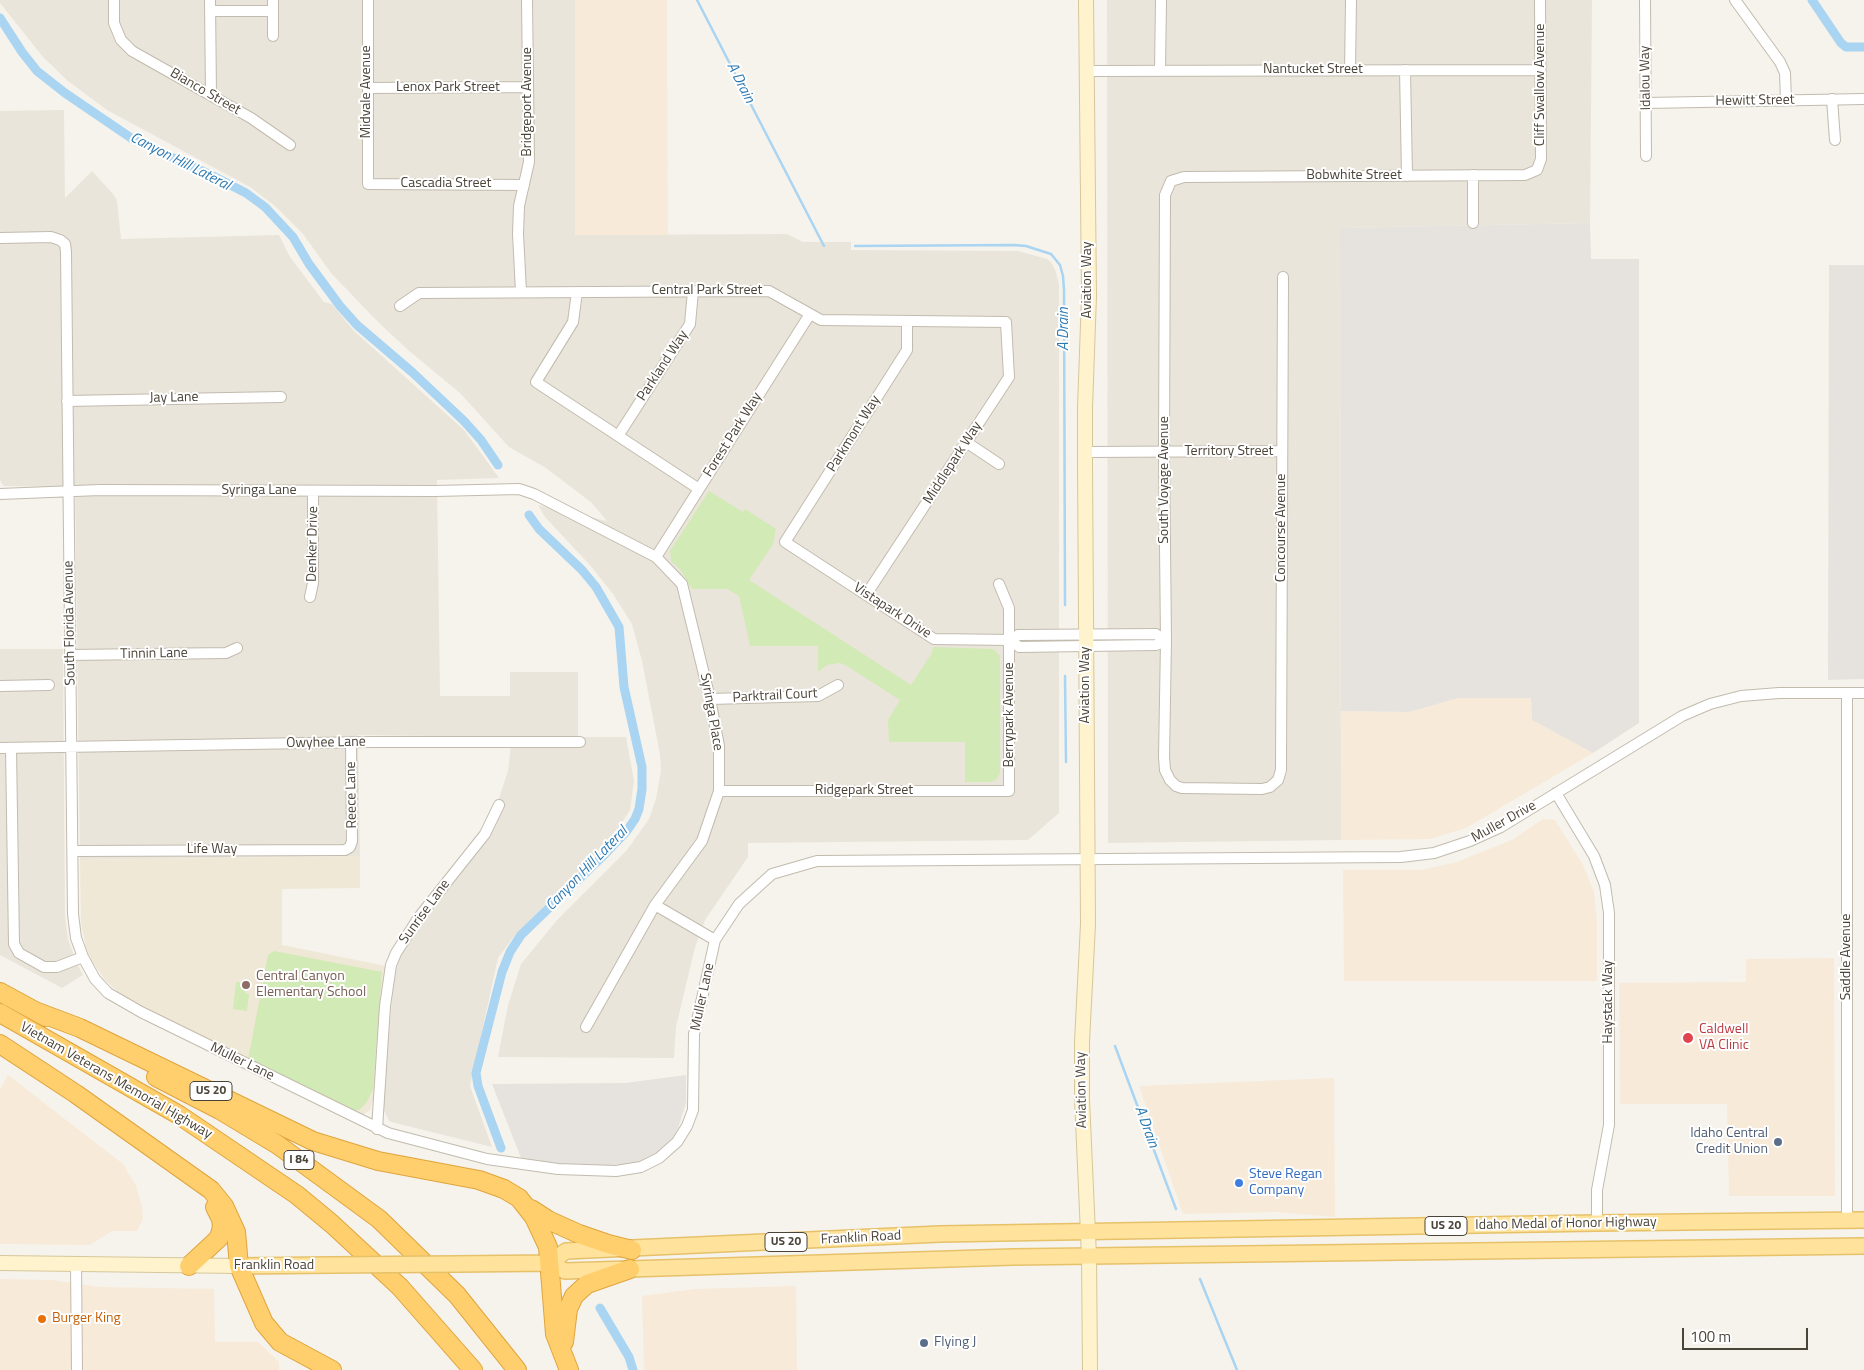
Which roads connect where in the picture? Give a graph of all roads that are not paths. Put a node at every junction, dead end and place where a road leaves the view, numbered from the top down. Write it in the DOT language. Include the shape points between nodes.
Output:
graph roads {
  1 [pos="114,0"];
  2 [pos="368,0"];
  3 [pos="527,0"];
  4 [pos="1086,0"];
  5 [pos="1160,0"];
  6 [pos="1351,0"];
  7 [pos="1540,0"];
  8 [pos="1645,0"];
  9 [pos="1735,0"];
  10 [pos="210,5"];
  11 [pos="273,5"];
  12 [pos="273,36"];
  13 [pos="1350,70"];
  14 [pos="1405,70"];
  15 [pos="1540,70"];
  16 [pos="1086,71"];
  17 [pos="1160,71"];
  18 [pos="528,87"];
  19 [pos="368,88"];
  20 [pos="211,95"];
  21 [pos="1832,99"];
  22 [pos="1864,99"];
  23 [pos="1786,100"];
  24 [pos="1646,103"];
  25 [pos="1835,140"];
  26 [pos="290,145"];
  27 [pos="1646,156"];
  28 [pos="1537,170"];
  29 [pos="1473,175"];
  30 [pos="1407,176"];
  31 [pos="1172,181"];
  32 [pos="368,184"];
  33 [pos="524,185"];
  34 [pos="1473,223"];
  35 [pos="0,238"];
  36 [pos="1283,277"];
  37 [pos="693,291"];
  38 [pos="521,292"];
  39 [pos="578,292"];
  40 [pos="400,306"];
  41 [pos="810,314"];
  42 [pos="907,321"];
  43 [pos="1006,322"];
  44 [pos="281,397"];
  45 [pos="67,401"];
  46 [pos="618,436"];
  47 [pos="966,442"];
  48 [pos="1085,452"];
  49 [pos="1164,452"];
  50 [pos="1282,452"];
  51 [pos="999,464"];
  52 [pos="519,489"];
  53 [pos="699,489"];
  54 [pos="313,491"];
  55 [pos="68,492"];
  56 [pos="0,494"];
  57 [pos="785,542"];
  58 [pos="656,557"];
  59 [pos="999,584"];
  60 [pos="866,594"];
  61 [pos="310,597"];
  62 [pos="1010,640"];
  63 [pos="1086,640"];
  64 [pos="1166,641"];
  65 [pos="237,648"];
  66 [pos="70,655"];
  67 [pos="49,685"];
  68 [pos="838,685"];
  69 [pos="0,686"];
  70 [pos="1864,693"];
  71 [pos="1847,694"];
  72 [pos="710,699"];
  73 [pos="580,742"];
  74 [pos="351,743"];
  75 [pos="72,747"];
  76 [pos="0,748"];
  77 [pos="11,748"];
  78 [pos="1170,780"];
  79 [pos="719,791"];
  80 [pos="1009,791"];
  81 [pos="1556,793"];
  82 [pos="499,806"];
  83 [pos="350,847"];
  84 [pos="73,851"];
  85 [pos="1088,859"];
  86 [pos="655,905"];
  87 [pos="715,940"];
  88 [pos="83,957"];
  89 [pos="0,992"];
  90 [pos="108,993"];
  91 [pos="35,1011"];
  92 [pos="0,1013"];
  93 [pos="586,1027"];
  94 [pos="0,1044"];
  95 [pos="377,1128"];
  96 [pos="179,1168"];
  97 [pos="526,1206"];
  98 [pos="1864,1220"];
  99 [pos="1847,1221"];
  100 [pos="1596,1223"];
  101 [pos="1515,1225"];
  102 [pos="1088,1231"];
  103 [pos="913,1236"];
  104 [pos="1864,1246"];
  105 [pos="632,1250"];
  106 [pos="1355,1253"];
  107 [pos="1089,1256"];
  108 [pos="0,1263"];
  109 [pos="76,1264"];
  110 [pos="549,1264"];
  111 [pos="790,1264"];
  112 [pos="189,1266"];
  113 [pos="238,1266"];
  114 [pos="630,1269"];
  115 [pos="566,1364"];
  116 [pos="77,1370"];
  117 [pos="332,1370"];
  118 [pos="473,1370"];
  119 [pos="517,1370"];
  120 [pos="1090,1370"];
  1 -- 20 [label="street, Bianco Street" via="114,23 121,40 132,51"];
  2 -- 19 [label="street, Midvale Avenue"];
  3 -- 18 [label="street, Bridgeport Avenue"];
  4 -- 16 [label="street, Aviation Way"];
  5 -- 17 [label="street"];
  6 -- 13 [label="street"];
  7 -- 15 [label="street, Cliff Swallow Avenue"];
  8 -- 24 [label="street, Idalou Way"];
  9 -- 23 [label="street" via="1780,62 1785,73"];
  10 -- 11 [label="street"];
  10 -- 20 [label="street"];
  11 -- 12 [label="street"];
  13 -- 14 [label="street, Nantucket Street"];
  13 -- 17 [label="street, Nantucket Street"];
  14 -- 15 [label="street, Nantucket Street"];
  14 -- 30 [label="street"];
  15 -- 28 [label="street, Cliff Swallow Avenue" via="1542,159"];
  16 -- 17 [label="street, Nantucket Street"];
  16 -- 48 [label="street, Aviation Way" via="1089,296"];
  18 -- 19 [label="street, Lenox Park Street"];
  18 -- 33 [label="street, Bridgeport Avenue" via="529,162"];
  19 -- 32 [label="street, Midvale Avenue"];
  20 -- 26 [label="street, Bianco Street"];
  21 -- 22 [label="street, Hewitt Street"];
  21 -- 23 [label="street, Hewitt Street"];
  21 -- 25 [label="street"];
  23 -- 24 [label="street, Hewitt Street"];
  24 -- 27 [label="street, Idalou Way"];
  28 -- 29 [label="street, Bobwhite Street" via="1524,175"];
  29 -- 30 [label="street, Bobwhite Street"];
  29 -- 34 [label="street"];
  30 -- 31 [label="street, Bobwhite Street" via="1184,176"];
  31 -- 49 [label="street, South Voyage Avenue" via="1165,195"];
  32 -- 33 [label="street, Cascadia Street"];
  33 -- 38 [label="street, Bridgeport Avenue" via="518,234"];
  35 -- 45 [label="street, South Florida Avenue" via="51,237 65,244"];
  36 -- 50 [label="street, Concourse Avenue"];
  37 -- 39 [label="street, Central Park Street"];
  37 -- 41 [label="street, Central Park Street" via="769,290"];
  37 -- 46 [label="street, Parkland Way" via="690,324"];
  38 -- 39 [label="street, Central Park Street"];
  38 -- 40 [label="street, Central Park Street" via="419,293"];
  39 -- 46 [label="street" via="573,322 536,382"];
  41 -- 42 [label="street, Central Park Street" via="821,320"];
  41 -- 53 [label="street, Forest Park Way"];
  42 -- 43 [label="street, Central Park Street"];
  42 -- 57 [label="street, Parkmont Way" via="907,350"];
  43 -- 47 [label="street, Middlepark Way" via="1008,377"];
  44 -- 45 [label="street, Jay Lane"];
  45 -- 55 [label="street, South Florida Avenue"];
  46 -- 53 [label="street"];
  47 -- 51 [label="street"];
  47 -- 60 [label="street, Middlepark Way"];
  48 -- 49 [label="street, Territory Street"];
  48 -- 63 [label="street, Aviation Way"];
  49 -- 50 [label="street, Territory Street"];
  49 -- 64 [label="street, South Voyage Avenue"];
  50 -- 78 [label="street, Concourse Avenue" via="1282,759 1278,780 1270,787 1252,789 1182,788"];
  52 -- 54 [label="street, Syringa Lane"];
  52 -- 58 [label="street, Syringa Place"];
  53 -- 58 [label="street, Forest Park Way"];
  54 -- 55 [label="street, Syringa Lane"];
  54 -- 61 [label="street, Denker Drive" via="313,583"];
  55 -- 56 [label="street, Syringa Lane"];
  55 -- 66 [label="street, South Florida Avenue"];
  57 -- 60 [label="street, Vistapark Drive"];
  58 -- 72 [label="street, Syringa Place" via="682,584"];
  59 -- 62 [label="street, Berrypark Avenue" via="1009,608"];
  60 -- 62 [label="street, Vistapark Drive" via="934,638"];
  62 -- 63 [label="street, Vistapark Drive" via="1018,635"];
  62 -- 80 [label="street, Berrypark Avenue"];
  63 -- 64 [label="street, Vistapark Drive" via="1156,634"];
  63 -- 85 [label="street, Aviation Way"];
  64 -- 78 [label="street, South Voyage Avenue" via="1164,757"];
  65 -- 66 [label="street, Tinnin Lane" via="226,653"];
  66 -- 75 [label="street, South Florida Avenue"];
  67 -- 69 [label="street"];
  68 -- 72 [label="street, Parktrail Court" via="818,696"];
  70 -- 71 [label="street, Muller Drive"];
  71 -- 81 [label="street, Muller Drive" via="1742,696 1710,704 1682,716"];
  71 -- 99 [label="street, Saddle Avenue"];
  72 -- 79 [label="street, Syringa Place" via="719,746"];
  73 -- 74 [label="street, Owyhee Lane"];
  74 -- 75 [label="street, Owyhee Lane"];
  74 -- 83 [label="street, Reece Lane"];
  75 -- 77 [label="street, Owyhee Lane"];
  75 -- 84 [label="street, South Florida Avenue"];
  76 -- 77 [label="street, Owyhee Lane"];
  77 -- 88 [label="street" via="14,944 20,954 44,967 57,967"];
  79 -- 80 [label="street, Ridgepark Street"];
  79 -- 86 [label="street, Syringa Place" via="702,841"];
  81 -- 85 [label="street, Muller Drive" via="1501,827 1434,853 1401,857"];
  81 -- 100 [label="street, Haystack Way" via="1594,856 1605,885 1609,913 1609,1126 1596,1190"];
  82 -- 95 [label="street, Sunrise Lane" via="485,834 419,917 391,965"];
  83 -- 84 [label="street, Life Way" via="345,850"];
  84 -- 88 [label="street, South Florida Avenue" via="73,914 76,938"];
  85 -- 87 [label="street, Muller Lane" via="817,861 772,874 739,904"];
  85 -- 102 [label="street, Aviation Way" via="1082,1042"];
  86 -- 87 [label="street"];
  86 -- 93 [label="street, Syringa Place"];
  87 -- 95 [label="street, Muller Lane" via="694,1034 693,1110 677,1142 659,1158 616,1171 558,1169 487,1159"];
  88 -- 90 [label="street, South Florida Avenue" via="95,979"];
  89 -- 91 [label="highway, Vietnam Veterans Memorial Highway / I 84"];
  90 -- 95 [label="street, Muller Lane"];
  91 -- 97 [label="highway, US 20" via="106,1040 314,1141 378,1161 479,1180 504,1189"];
  91 -- 119 [label="highway, Vietnam Veterans Memorial Highway / I 84" via="220,1110 278,1145 379,1219 457,1295"];
  92 -- 118 [label="highway, Vietnam Veterans Memorial Highway / I 84" via="179,1115 296,1195 400,1287"];
  94 -- 96 [label="highway"];
  96 -- 112 [label="highway" via="210,1199 222,1227 219,1238"];
  96 -- 113 [label="highway" via="211,1190 224,1206 236,1232"];
  97 -- 105 [label="highway, US 20" via="579,1234"];
  97 -- 110 [label="highway, US 20" via="548,1247"];
  98 -- 99 [label="main road, Idaho Medal of Honor Highway / US 20"];
  99 -- 100 [label="main road, Idaho Medal of Honor Highway / US 20"];
  100 -- 101 [label="main road, Idaho Medal of Honor Highway / US 20"];
  101 -- 102 [label="main road, Idaho Medal of Honor Highway / US 20"];
  101 -- 106 [label="main road" via="1516,1234 1506,1242 1427,1243"];
  102 -- 103 [label="main road, Franklin Road / US 20"];
  102 -- 107 [label="street, Aviation Way"];
  103 -- 105 [label="main road, Franklin Road / US 20"];
  103 -- 111 [label="main road" via="878,1246 795,1250"];
  104 -- 106 [label="main road, Idaho Medal of Honor Highway / US 20"];
  105 -- 110 [label="main road, Franklin Road / US 20" via="566,1251"];
  106 -- 107 [label="main road, Idaho Medal of Honor Highway / US 20"];
  107 -- 111 [label="main road, Franklin Road / US 20"];
  107 -- 120 [label="street, Aviation Way"];
  108 -- 109 [label="street, Franklin Road"];
  109 -- 112 [label="street, Franklin Road"];
  109 -- 116 [label="street"];
  110 -- 113 [label="main road, Franklin Road / US 20, bridge"];
  110 -- 114 [label="main road, Franklin Road / US 20" via="565,1271"];
  110 -- 115 [label="highway" via="555,1334"];
  111 -- 114 [label="main road, Franklin Road / US 20"];
  112 -- 113 [label="street, Franklin Road"];
  113 -- 117 [label="highway" via="264,1323 280,1342"];
  114 -- 115 [label="highway" via="587,1284 574,1296 568,1309"];
}
